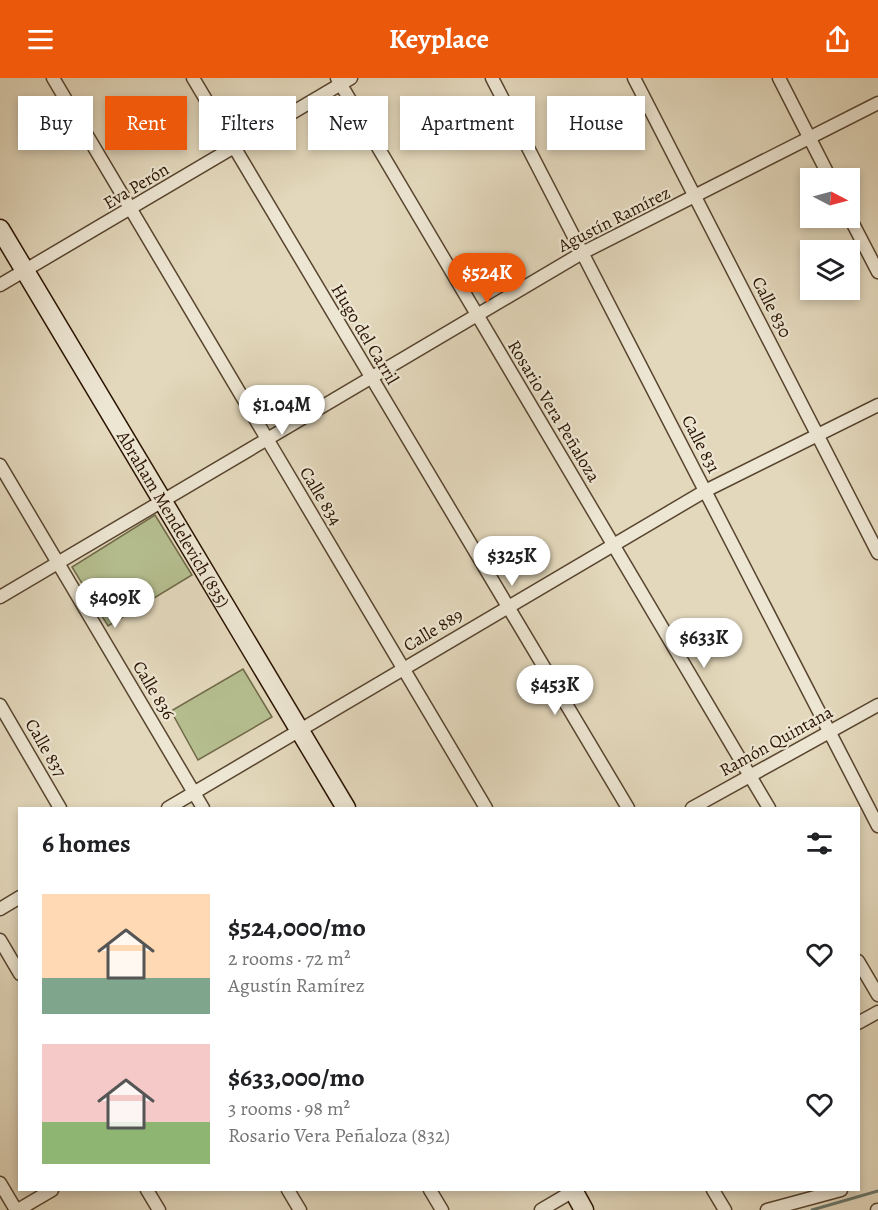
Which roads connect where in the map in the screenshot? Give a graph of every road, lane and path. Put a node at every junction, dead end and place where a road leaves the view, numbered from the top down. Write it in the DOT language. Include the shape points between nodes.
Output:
graph roads {
  1 [pos="53,78"];
  2 [pos="193,78"];
  3 [pos="492,78"];
  4 [pos="634,78"];
  5 [pos="779,78"];
  6 [pos="343,80"];
  7 [pos="204,96"];
  8 [pos="878,103"];
  9 [pos="296,110"];
  10 [pos="809,138"];
  11 [pos="232,150"];
  12 [pos="236,150"];
  13 [pos="825,168"];
  14 [pos="696,198"];
  15 [pos="131,210"];
  16 [pos="855,228"];
  17 [pos="0,229"];
  18 [pos="582,253"];
  19 [pos="25,271"];
  20 [pos="878,272"];
  21 [pos="0,285"];
  22 [pos="476,316"];
  23 [pos="370,378"];
  24 [pos="878,405"];
  25 [pos="819,436"];
  26 [pos="266,440"];
  27 [pos="0,465"];
  28 [pos="705,491"];
  29 [pos="161,501"];
  30 [pos="613,545"];
  31 [pos="878,553"];
  32 [pos="59,564"];
  33 [pos="0,597"];
  34 [pos="507,608"];
  35 [pos="403,669"];
  36 [pos="0,705"];
  37 [pos="878,705"];
  38 [pos="830,730"];
  39 [pos="299,731"];
  40 [pos="750,776"];
  41 [pos="194,793"];
  42 [pos="59,807"];
  43 [pos="170,807"];
  44 [pos="202,807"];
  45 [pos="345,807"];
  46 [pos="485,807"];
  47 [pos="627,807"];
  48 [pos="694,807"];
  49 [pos="768,807"];
  50 [pos="878,826"];
  51 [pos="18,898"];
  52 [pos="0,909"];
  53 [pos="0,940"];
  54 [pos="860,964"];
  55 [pos="18,971"];
  56 [pos="878,995"];
  57 [pos="878,1012"];
  58 [pos="860,1022"];
  59 [pos="0,1183"];
  60 [pos="50,1191"];
  61 [pos="148,1191"];
  62 [pos="289,1191"];
  63 [pos="431,1191"];
  64 [pos="572,1191"];
  65 [pos="574,1191"];
  66 [pos="714,1191"];
  67 [pos="837,1191"];
  68 [pos="17,1210"];
  69 [pos="159,1210"];
  70 [pos="300,1210"];
  71 [pos="442,1210"];
  72 [pos="541,1210"];
  73 [pos="584,1210"];
  74 [pos="725,1210"];
  75 [pos="767,1210"];
  1 -- 15 [label="street, Calle 834"];
  2 -- 7 [label="street, Hugo del Carril"];
  3 -- 18 [label="street, Calle 831"];
  4 -- 14 [label="street, Calle 830"];
  5 -- 10 [label="street"];
  6 -- 9 [label="street, Eva Perón"];
  6 -- 22 [label="street, Rosario Vera Peñaloza"];
  8 -- 10 [label="street, Agustín Ramírez"];
  10 -- 13 [label="street"];
  10 -- 14 [label="street, Agustín Ramírez"];
  11 -- 15 [label="street, Eva Perón"];
  12 -- 23 [label="street, Hugo del Carril"];
  14 -- 18 [label="street, Agustín Ramírez"];
  14 -- 25 [label="street, Calle 830"];
  15 -- 19 [label="street, Eva Perón"];
  15 -- 26 [label="street, Calle 834"];
  16 -- 20 [label="street"];
  17 -- 19 [label="street, Abraham Mendelevich (835)"];
  18 -- 22 [label="street, Agustín Ramírez"];
  18 -- 28 [label="street, Calle 831"];
  19 -- 21 [label="street, Eva Perón"];
  19 -- 29 [label="street, Abraham Mendelevich (835)"];
  22 -- 23 [label="street, Agustín Ramírez"];
  22 -- 30 [label="street, Rosario Vera Peñaloza"];
  23 -- 26 [label="street, Agustín Ramírez"];
  23 -- 34 [label="street, Hugo del Carril"];
  24 -- 25 [label="street, Calle 889"];
  25 -- 28 [label="street, Calle 889"];
  25 -- 31 [label="street, Calle 830"];
  26 -- 29 [label="street, Agustín Ramírez"];
  26 -- 35 [label="street, Calle 834"];
  27 -- 32 [label="street, Calle 836"];
  28 -- 30 [label="street, Calle 889"];
  28 -- 38 [label="street, Calle 831"];
  29 -- 32 [label="street, Agustín Ramírez"];
  29 -- 39 [label="street, Abraham Mendelevich (835)"];
  30 -- 34 [label="street, Calle 889"];
  30 -- 40 [label="street, Rosario Vera Peñaloza"];
  32 -- 33 [label="street, Agustín Ramírez"];
  32 -- 41 [label="street, Calle 836"];
  34 -- 35 [label="street, Calle 889"];
  34 -- 47 [label="street, Hugo del Carril"];
  35 -- 39 [label="street, Calle 889"];
  35 -- 46 [label="street, Calle 834"];
  36 -- 42 [label="street, Calle 837"];
  37 -- 38 [label="street, Ramón Quintana"];
  38 -- 40 [label="street, Ramón Quintana"];
  38 -- 50 [label="street, Calle 831"];
  39 -- 41 [label="street, Calle 889"];
  39 -- 45 [label="street, Abraham Mendelevich (835)"];
  40 -- 48 [label="street, Ramón Quintana"];
  40 -- 49 [label="street, Rosario Vera Peñaloza"];
  41 -- 43 [label="street, Calle 889"];
  41 -- 44 [label="street, Calle 836"];
  51 -- 52 [label="street"];
  53 -- 55 [label="street"];
  54 -- 56 [label="street"];
  57 -- 58 [label="street"];
  59 -- 68 [label="street"];
  60 -- 68 [label="street"];
  61 -- 69 [label="street"];
  62 -- 70 [label="street"];
  63 -- 71 [label="street"];
  64 -- 72 [label="street"];
  65 -- 73 [label="street"];
  66 -- 74 [label="street"];
  67 -- 75 [label="street"];
}
